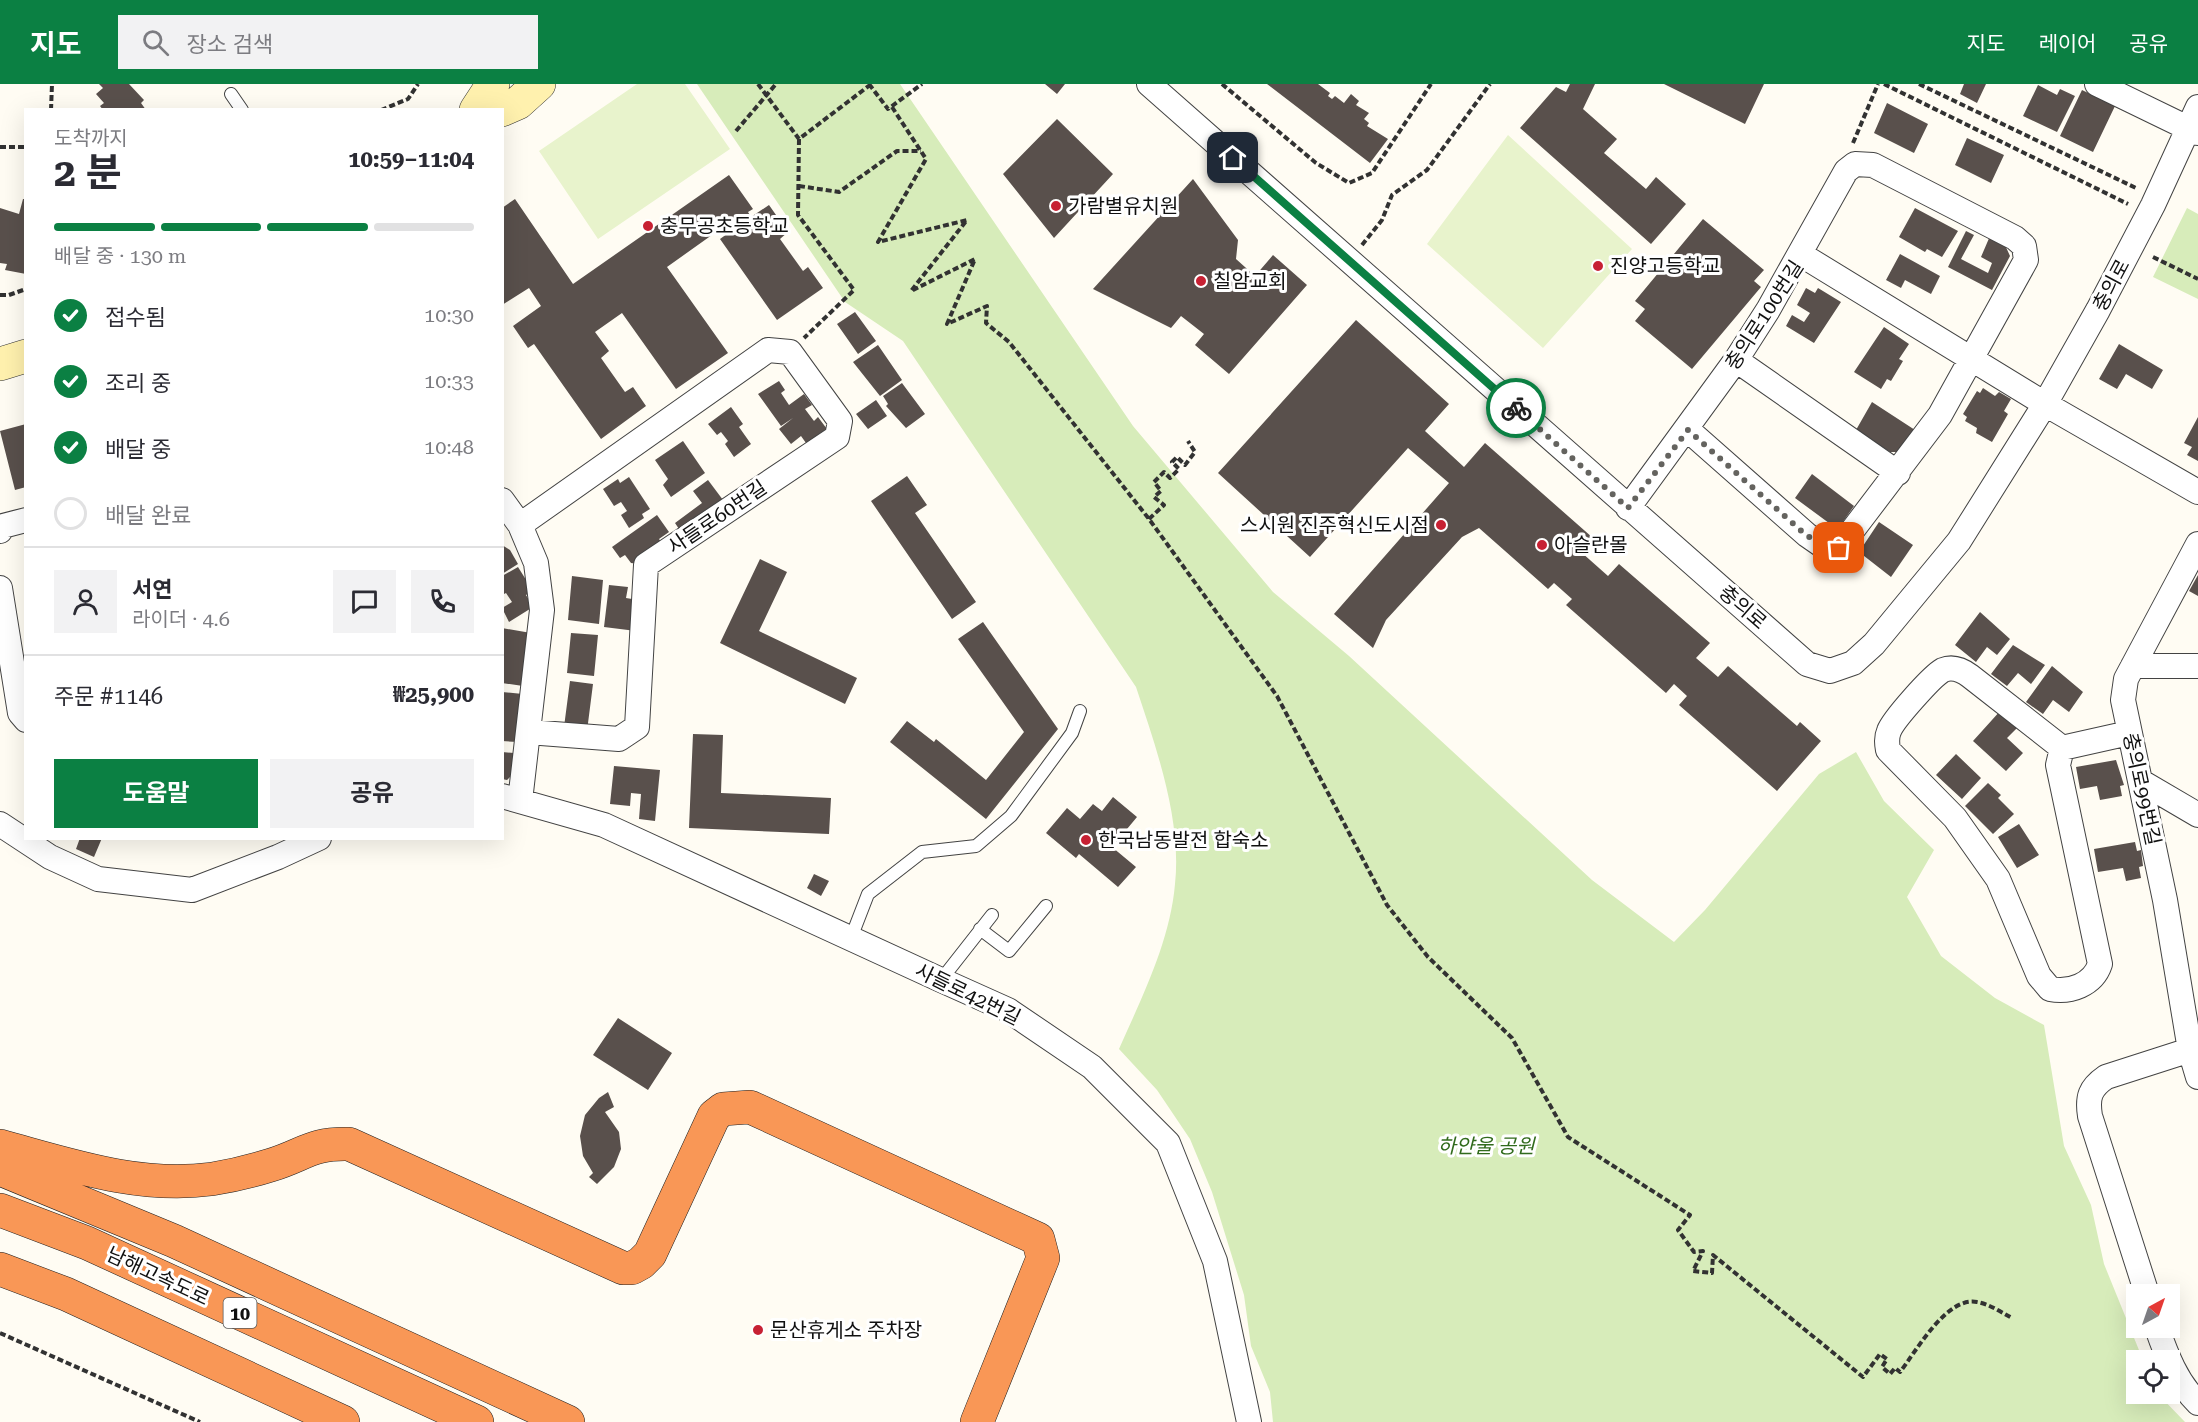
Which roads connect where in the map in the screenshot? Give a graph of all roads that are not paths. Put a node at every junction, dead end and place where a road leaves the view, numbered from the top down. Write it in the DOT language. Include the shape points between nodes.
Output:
graph roads {
  1 [pos="493,84"];
  2 [pos="539,84"];
  3 [pos="1149,84"];
  4 [pos="2097,84"];
  5 [pos="231,94"];
  6 [pos="241,108"];
  7 [pos="477,108"];
  8 [pos="504,109"];
  9 [pos="2195,123"];
  10 [pos="1800,254"];
  11 [pos="24,358"];
  12 [pos="1736,360"];
  13 [pos="1973,360"];
  14 [pos="0,364"];
  15 [pos="2045,404"];
  16 [pos="1688,430"];
  17 [pos="1898,473"];
  18 [pos="2198,492"];
  19 [pos="504,503"];
  20 [pos="1628,508"];
  21 [pos="24,521"];
  22 [pos="520,525"];
  23 [pos="0,531"];
  24 [pos="2198,544"];
  25 [pos="0,588"];
  26 [pos="2133,666"];
  27 [pos="2198,666"];
  28 [pos="1080,711"];
  29 [pos="24,718"];
  30 [pos="528,732"];
  31 [pos="2129,733"];
  32 [pos="2062,748"];
  33 [pos="2140,781"];
  34 [pos="511,798"];
  35 [pos="2198,814"];
  36 [pos="0,824"];
  37 [pos="24,840"];
  38 [pos="24,840"];
  39 [pos="315,840"];
  40 [pos="1046,906"];
  41 [pos="992,915"];
  42 [pos="980,929"];
  43 [pos="851,938"];
  44 [pos="941,980"];
  45 [pos="2190,1050"];
  46 [pos="2198,1077"];
  47 [pos="0,1146"];
  48 [pos="0,1169"];
  49 [pos="0,1210"];
  50 [pos="0,1269"];
  51 [pos="2144,1284"];
  52 [pos="2160,1338"];
  53 [pos="2198,1403"];
  54 [pos="343,1422"];
  55 [pos="477,1422"];
  56 [pos="568,1422"];
  57 [pos="977,1422"];
  58 [pos="1249,1422"];
  1 -- 7 [label="street"];
  2 -- 8 [label="street" via="518,103"];
  3 -- 20 [label="street, 충의로"];
  4 -- 9 [label="street"];
  5 -- 6 [label="lane"];
  9 -- 15 [label="street, 충의로"];
  10 -- 12 [label="street, 충의로100번길"];
  10 -- 13 [label="street, 충의로100번길"];
  10 -- 13 [label="street" via="1846,171 1855,164 1873,165 2015,238 2024,246 2026,260"];
  11 -- 14 [label="street"];
  12 -- 16 [label="street, 충의로100번길"];
  12 -- 17 [label="street"];
  13 -- 15 [label="street, 충의로100번길"];
  13 -- 17 [label="street"];
  15 -- 18 [label="street"];
  15 -- 20 [label="street, 충의로" via="1959,542 1874,644 1853,663 1830,671 1808,664"];
  16 -- 17 [label="street" via="1820,544 1839,548"];
  16 -- 20 [label="street, 충의로100번길"];
  19 -- 22 [label="street"];
  21 -- 23 [label="street" via="3,526"];
  22 -- 30 [label="street" via="536,563 542,610"];
  22 -- 30 [label="street, 사들로60번길" via="768,350 790,352 840,421 837,437 646,565 636,727 619,739"];
  24 -- 26 [label="street, 충의로99번길"];
  25 -- 29 [label="street" via="20,713"];
  26 -- 27 [label="street"];
  26 -- 31 [label="street, 충의로99번길" via="2126,679 2123,700"];
  28 -- 43 [label="lane" via="1072,733 1011,816 976,846 922,852 868,894"];
  30 -- 34 [label="street"];
  31 -- 32 [label="street"];
  31 -- 33 [label="street, 충의로99번길"];
  32 -- 32 [label="street" via="1970,676 1952,669 1943,670 1934,678 1895,722 1887,741 1888,750 1955,818 1998,879 2039,976 2050,989 2059,991 2086,984 2100,964 2058,765"];
  33 -- 35 [label="street"];
  33 -- 45 [label="street, 충의로99번길"];
  34 -- 43 [label="street, 사들로42번길" via="604,825"];
  36 -- 37 [label="street"];
  38 -- 39 [label="street" via="98,879 192,890"];
  40 -- 42 [label="lane" via="1009,951"];
  41 -- 42 [label="lane"];
  42 -- 44 [label="lane"];
  43 -- 44 [label="street, 사들로42번길"];
  44 -- 58 [label="street, 사들로42번길" via="1008,1011 1092,1066 1168,1143 1215,1261"];
  45 -- 46 [label="street, 충의로99번길"];
  45 -- 51 [label="street" via="2106,1077 2095,1085 2088,1099"];
  47 -- 57 [label="highway" via="128,1179 167,1182 213,1179 272,1165 326,1143 349,1144 623,1268 632,1268 650,1254 714,1116 723,1109 750,1107 1038,1239 1043,1258"];
  48 -- 56 [label="highway" via="174,1241"];
  49 -- 55 [label="highway, 남해고속도로 / 10" via="87,1243"];
  50 -- 54 [label="highway" via="66,1294"];
  52 -- 53 [label="street" via="2166,1355"];
}
